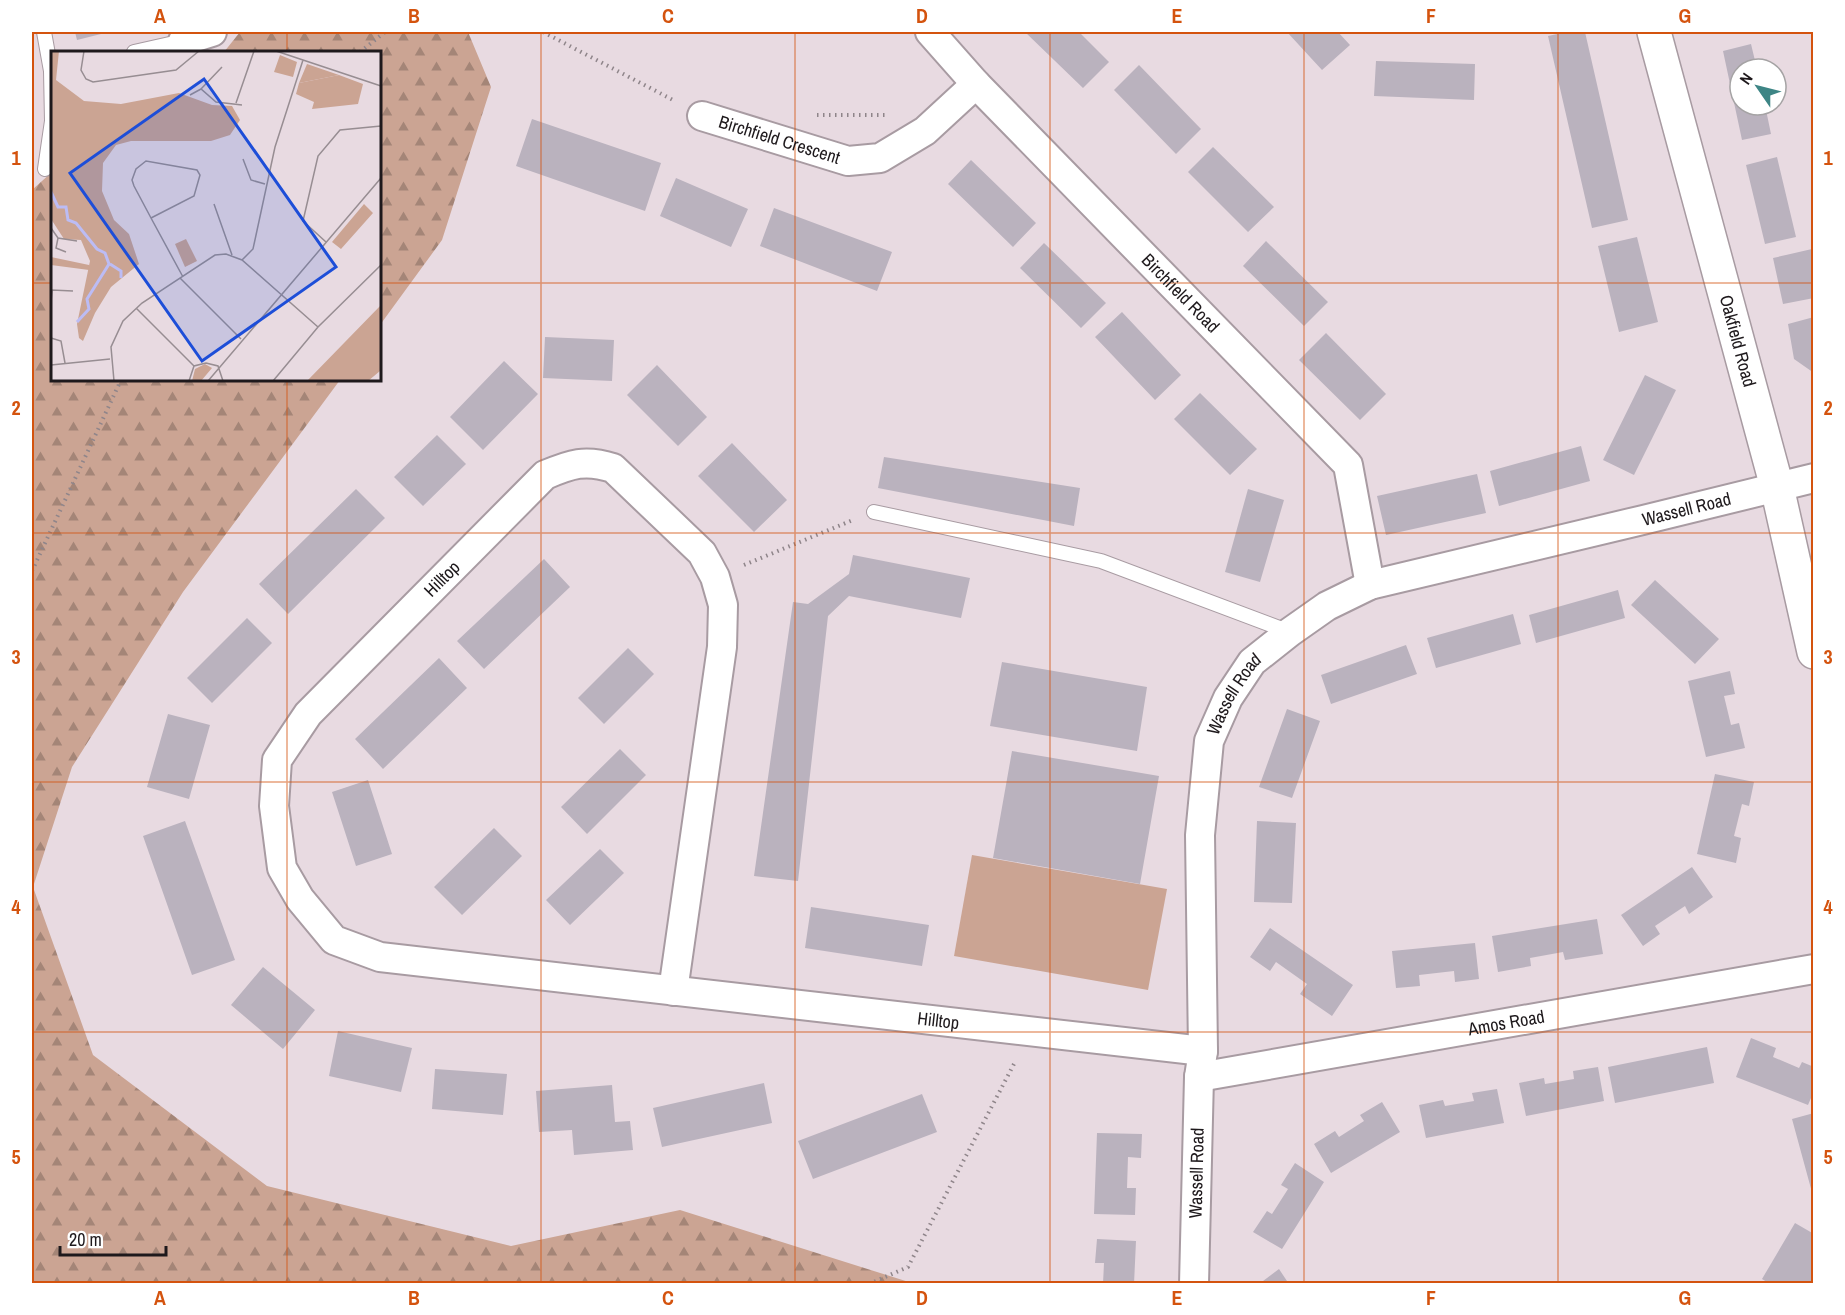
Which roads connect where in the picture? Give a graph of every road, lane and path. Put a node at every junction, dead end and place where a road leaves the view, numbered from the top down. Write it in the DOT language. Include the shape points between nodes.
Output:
graph roads {
  1 [pos="44,32"];
  2 [pos="212,32"];
  3 [pos="385,32"];
  4 [pos="930,32"];
  5 [pos="1654,32"];
  6 [pos="183,41"];
  7 [pos="138,51"];
  8 [pos="361,51"];
  9 [pos="51,66"];
  10 [pos="976,84"];
  11 [pos="702,116"];
  12 [pos="51,127"];
  13 [pos="45,169"];
  14 [pos="121,381"];
  15 [pos="1814,478"];
  16 [pos="1777,487"];
  17 [pos="874,512"];
  18 [pos="32,571"];
  19 [pos="716,577"];
  20 [pos="1370,585"];
  21 [pos="1290,632"];
  22 [pos="1814,652"];
  23 [pos="1814,969"];
  24 [pos="673,991"];
  25 [pos="1031,1032"];
  26 [pos="1201,1064"];
  27 [pos="869,1284"];
  28 [pos="1194,1284"];
  1 -- 9 [label="lane"];
  2 -- 6 [label="street"];
  3 -- 8 [label="path"];
  4 -- 10 [label="street, Birchfield Road"];
  5 -- 16 [label="street, Oakfield Road"];
  6 -- 7 [label="lane"];
  10 -- 11 [label="street, Birchfield Crescent" via="925,131 880,158 848,161"];
  10 -- 20 [label="street, Birchfield Road" via="1348,465"];
  12 -- 13 [label="lane"];
  14 -- 18 [label="path"];
  15 -- 16 [label="street, Wassell Road"];
  16 -- 20 [label="street, Wassell Road"];
  16 -- 22 [label="street, Oakfield Road"];
  17 -- 19 [label="path"];
  17 -- 21 [label="lane" via="1101,561"];
  19 -- 24 [label="street, Hilltop" via="723,605 722,646"];
  19 -- 24 [label="street, Hilltop" via="702,553 613,468 596,462 569,465 544,475 308,714 277,760 274,806 282,868 300,899 334,940 380,957"];
  20 -- 21 [label="street, Wassell Road" via="1327,606"];
  21 -- 26 [label="street, Wassell Road" via="1252,662 1228,698 1209,741 1200,835"];
  23 -- 26 [label="street, Amos Road"];
  24 -- 25 [label="street, Hilltop"];
  25 -- 26 [label="street, Hilltop"];
  25 -- 27 [label="path" via="908,1267"];
  26 -- 28 [label="street, Wassell Road"];
}
